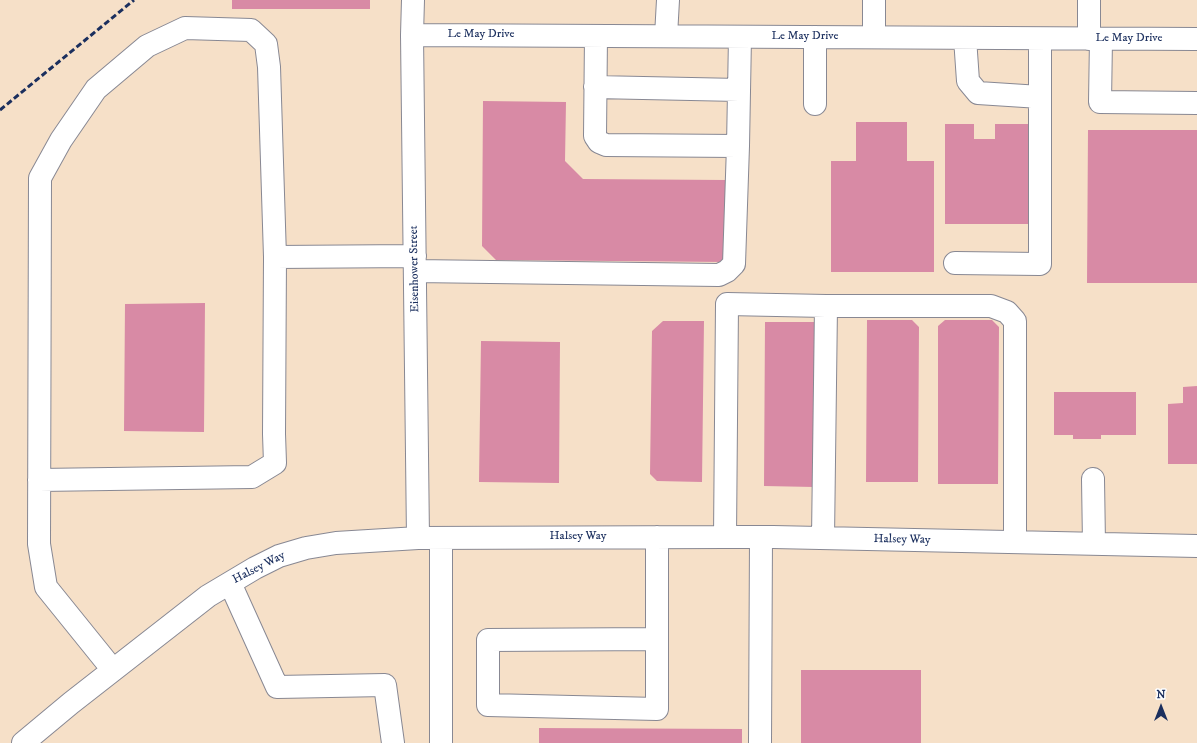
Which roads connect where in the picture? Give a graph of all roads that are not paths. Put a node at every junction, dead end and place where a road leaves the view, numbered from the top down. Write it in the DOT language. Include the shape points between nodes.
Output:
graph roads {
  1 [pos="413,0"];
  2 [pos="668,0"];
  3 [pos="874,0"];
  4 [pos="1088,0"];
  5 [pos="412,34"];
  6 [pos="596,36"];
  7 [pos="666,36"];
  8 [pos="740,37"];
  9 [pos="815,37"];
  10 [pos="874,38"];
  11 [pos="964,38"];
  12 [pos="1040,39"];
  13 [pos="1095,39"];
  14 [pos="1197,40"];
  15 [pos="595,88"];
  16 [pos="739,90"];
  17 [pos="1040,97"];
  18 [pos="1197,103"];
  19 [pos="815,104"];
  20 [pos="738,146"];
  21 [pos="275,257"];
  22 [pos="415,263"];
  23 [pos="955,263"];
  24 [pos="826,306"];
  25 [pos="1093,479"];
  26 [pos="39,480"];
  27 [pos="657,537"];
  28 [pos="725,537"];
  29 [pos="761,537"];
  30 [pos="418,538"];
  31 [pos="441,538"];
  32 [pos="823,538"];
  33 [pos="1015,542"];
  34 [pos="1094,544"];
  35 [pos="1197,546"];
  36 [pos="230,583"];
  37 [pos="657,639"];
  38 [pos="113,670"];
  39 [pos="23,743"];
  40 [pos="393,743"];
  41 [pos="441,743"];
  42 [pos="760,743"];
  1 -- 5 [label="street, Eisenhower Street"];
  2 -- 7 [label="street"];
  3 -- 10 [label="street"];
  4 -- 13 [label="street"];
  5 -- 6 [label="street, Le May Drive"];
  5 -- 22 [label="street, Eisenhower Street"];
  6 -- 7 [label="street, Le May Drive"];
  6 -- 15 [label="street"];
  7 -- 8 [label="street, Le May Drive"];
  8 -- 9 [label="street, Le May Drive"];
  8 -- 16 [label="street"];
  9 -- 10 [label="street, Le May Drive"];
  9 -- 19 [label="street"];
  10 -- 11 [label="street, Le May Drive"];
  11 -- 12 [label="street, Le May Drive"];
  11 -- 17 [label="street" via="968,81 978,93"];
  12 -- 13 [label="street, Le May Drive"];
  12 -- 17 [label="street"];
  13 -- 14 [label="street, Le May Drive"];
  13 -- 18 [label="street" via="1100,102"];
  15 -- 16 [label="street"];
  15 -- 20 [label="street" via="595,136 599,142 606,145"];
  16 -- 20 [label="street"];
  17 -- 23 [label="street" via="1040,264"];
  20 -- 22 [label="street" via="734,264 719,275"];
  21 -- 22 [label="street"];
  21 -- 26 [label="street" via="274,463 252,477"];
  21 -- 26 [label="street" via="269,66 266,44 251,30 185,28 147,46 96,89 61,140 40,178"];
  22 -- 30 [label="street, Eisenhower Street"];
  24 -- 28 [label="street" via="727,304"];
  24 -- 32 [label="street"];
  24 -- 33 [label="street" via="991,306 1007,312 1015,321"];
  25 -- 34 [label="street"];
  26 -- 38 [label="street" via="39,544 46,587"];
  27 -- 28 [label="street, Halsey Way"];
  27 -- 31 [label="street, Halsey Way"];
  27 -- 37 [label="street"];
  28 -- 29 [label="street, Halsey Way"];
  29 -- 32 [label="street, Halsey Way"];
  29 -- 42 [label="street"];
  30 -- 31 [label="street, Halsey Way"];
  30 -- 36 [label="street, Halsey Way" via="336,543 306,548 279,556"];
  31 -- 41 [label="street"];
  32 -- 33 [label="street, Halsey Way"];
  33 -- 34 [label="street, Halsey Way"];
  34 -- 35 [label="street, Halsey Way"];
  36 -- 38 [label="street, Halsey Way" via="208,596"];
  36 -- 40 [label="street" via="277,687 385,685"];
  37 -- 37 [label="street" via="657,709 488,705 488,640"];
  38 -- 39 [label="street, Halsey Way"];
}
